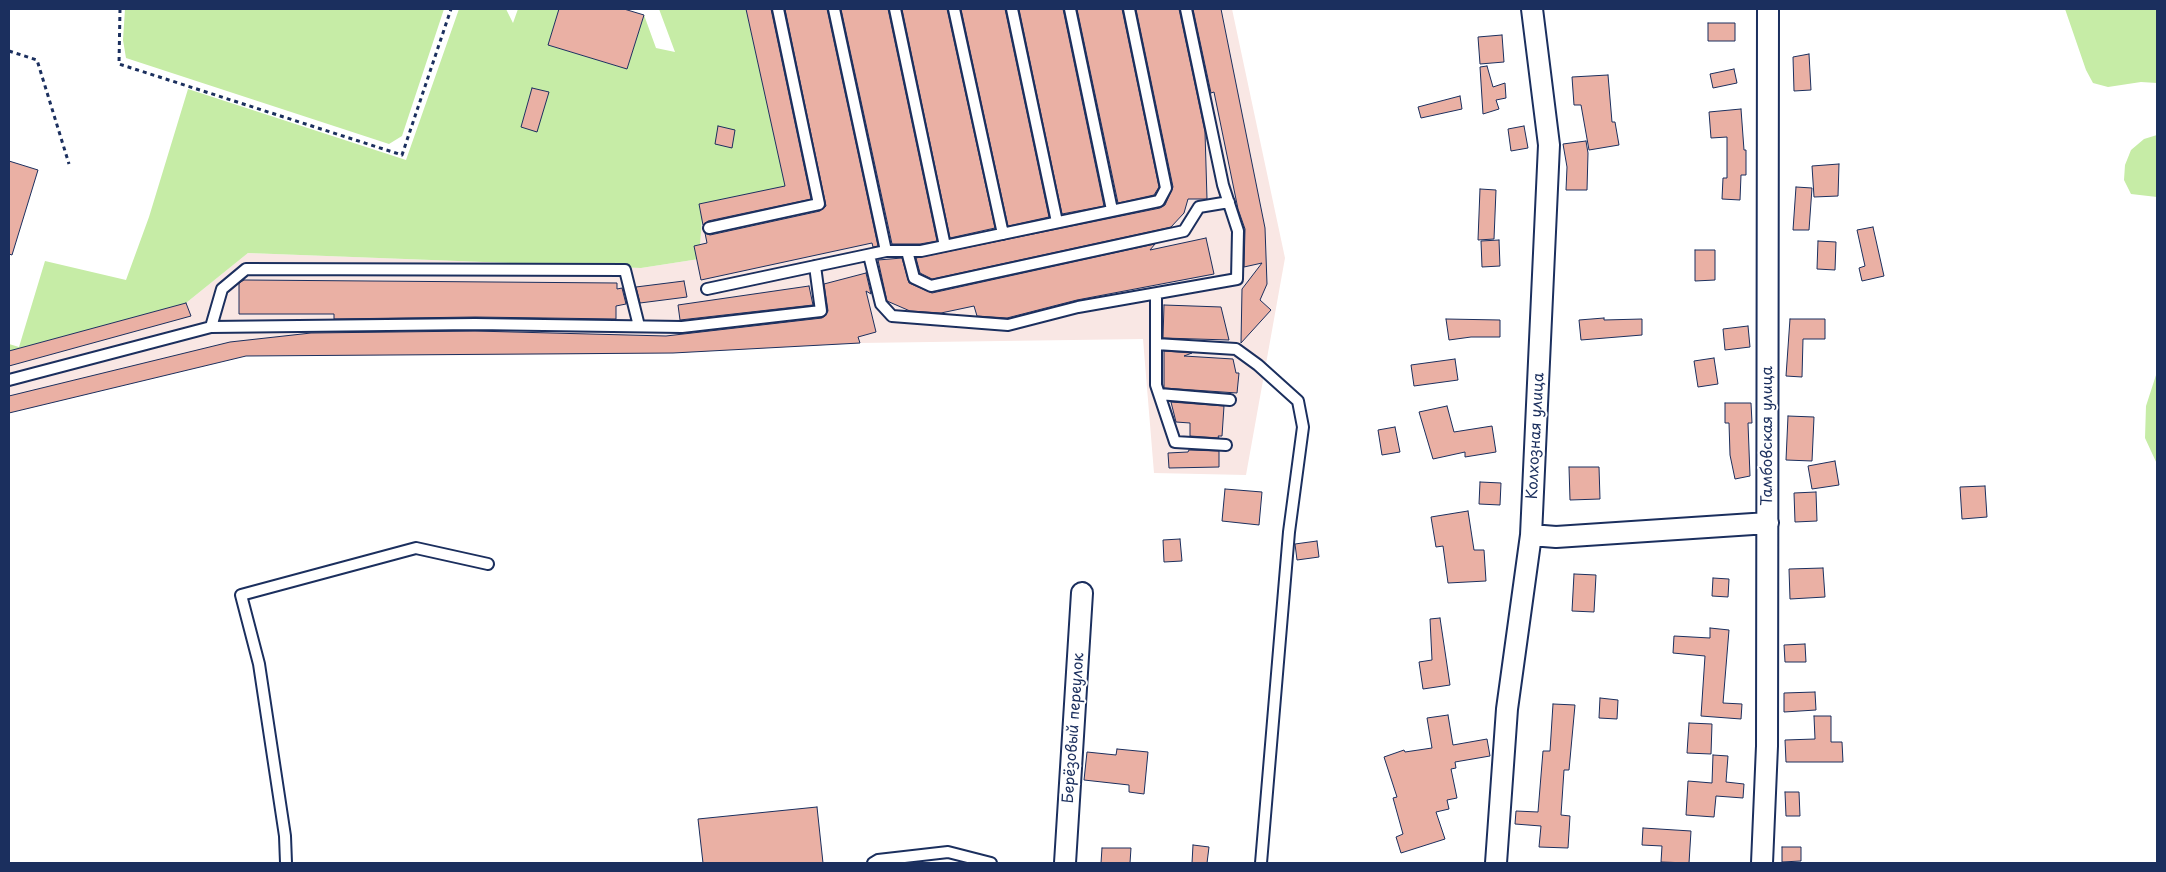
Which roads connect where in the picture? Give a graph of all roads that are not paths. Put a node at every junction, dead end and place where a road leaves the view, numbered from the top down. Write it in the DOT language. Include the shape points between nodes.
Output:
graph roads {
  1 [pos="778,9"];
  2 [pos="834,9"];
  3 [pos="895,9"];
  4 [pos="954,9"];
  5 [pos="1012,9"];
  6 [pos="1070,9"];
  7 [pos="1129,9"];
  8 [pos="1186,9"];
  9 [pos="1532,9"];
  10 [pos="1768,9"];
  11 [pos="1228,202"];
  12 [pos="1112,210"];
  13 [pos="1057,222"];
  14 [pos="709,228"];
  15 [pos="1003,234"];
  16 [pos="945,246"];
  17 [pos="886,251"];
  18 [pos="907,251"];
  19 [pos="869,255"];
  20 [pos="815,266"];
  21 [pos="707,289"];
  22 [pos="1156,294"];
  23 [pos="639,326"];
  24 [pos="211,327"];
  25 [pos="1156,344"];
  26 [pos="9,380"];
  27 [pos="1159,394"];
  28 [pos="1230,400"];
  29 [pos="1226,445"];
  30 [pos="1768,523"];
  31 [pos="1531,535"];
  32 [pos="488,564"];
  33 [pos="1082,593"];
  34 [pos="286,863"];
  35 [pos="873,863"];
  36 [pos="991,863"];
  37 [pos="1065,863"];
  38 [pos="1261,863"];
  39 [pos="1496,863"];
  40 [pos="1762,863"];
  1 -- 14 [label="lane" via="819,204"];
  2 -- 17 [label="lane"];
  3 -- 16 [label="lane"];
  4 -- 15 [label="lane"];
  5 -- 13 [label="lane"];
  6 -- 12 [label="lane"];
  7 -- 12 [label="lane" via="1166,188 1159,200"];
  8 -- 11 [label="lane"];
  9 -- 31 [label="street, Колхозная улица" via="1549,145"];
  10 -- 30 [label="street, Тамбовская улица"];
  11 -- 18 [label="lane" via="1199,208 1184,231 931,286 914,278"];
  11 -- 22 [label="lane" via="1238,231 1237,279"];
  12 -- 13 [label="lane"];
  13 -- 15 [label="lane"];
  15 -- 16 [label="lane"];
  16 -- 18 [label="lane"];
  17 -- 18 [label="lane"];
  17 -- 19 [label="lane"];
  19 -- 20 [label="lane"];
  19 -- 22 [label="lane" via="881,304 892,316 1008,325 1078,307"];
  20 -- 21 [label="lane"];
  20 -- 23 [label="lane" via="821,311 682,327"];
  22 -- 25 [label="lane"];
  23 -- 24 [label="lane"];
  23 -- 24 [label="lane" via="625,270 246,269 222,289"];
  24 -- 26 [label="lane"];
  25 -- 27 [label="lane"];
  25 -- 38 [label="lane" via="1236,349 1298,401 1303,427 1289,532"];
  27 -- 28 [label="lane"];
  27 -- 29 [label="lane" via="1175,442"];
  30 -- 31 [label="street" via="1556,537"];
  30 -- 40 [label="street, Тамбовская улица" via="1767,746"];
  31 -- 39 [label="street, Колхозная улица" via="1507,709"];
  32 -- 34 [label="lane" via="416,548 241,595 259,664 285,836"];
  33 -- 37 [label="street, Берёзовый переулок"];
  35 -- 36 [label="lane" via="948,852"];
}
